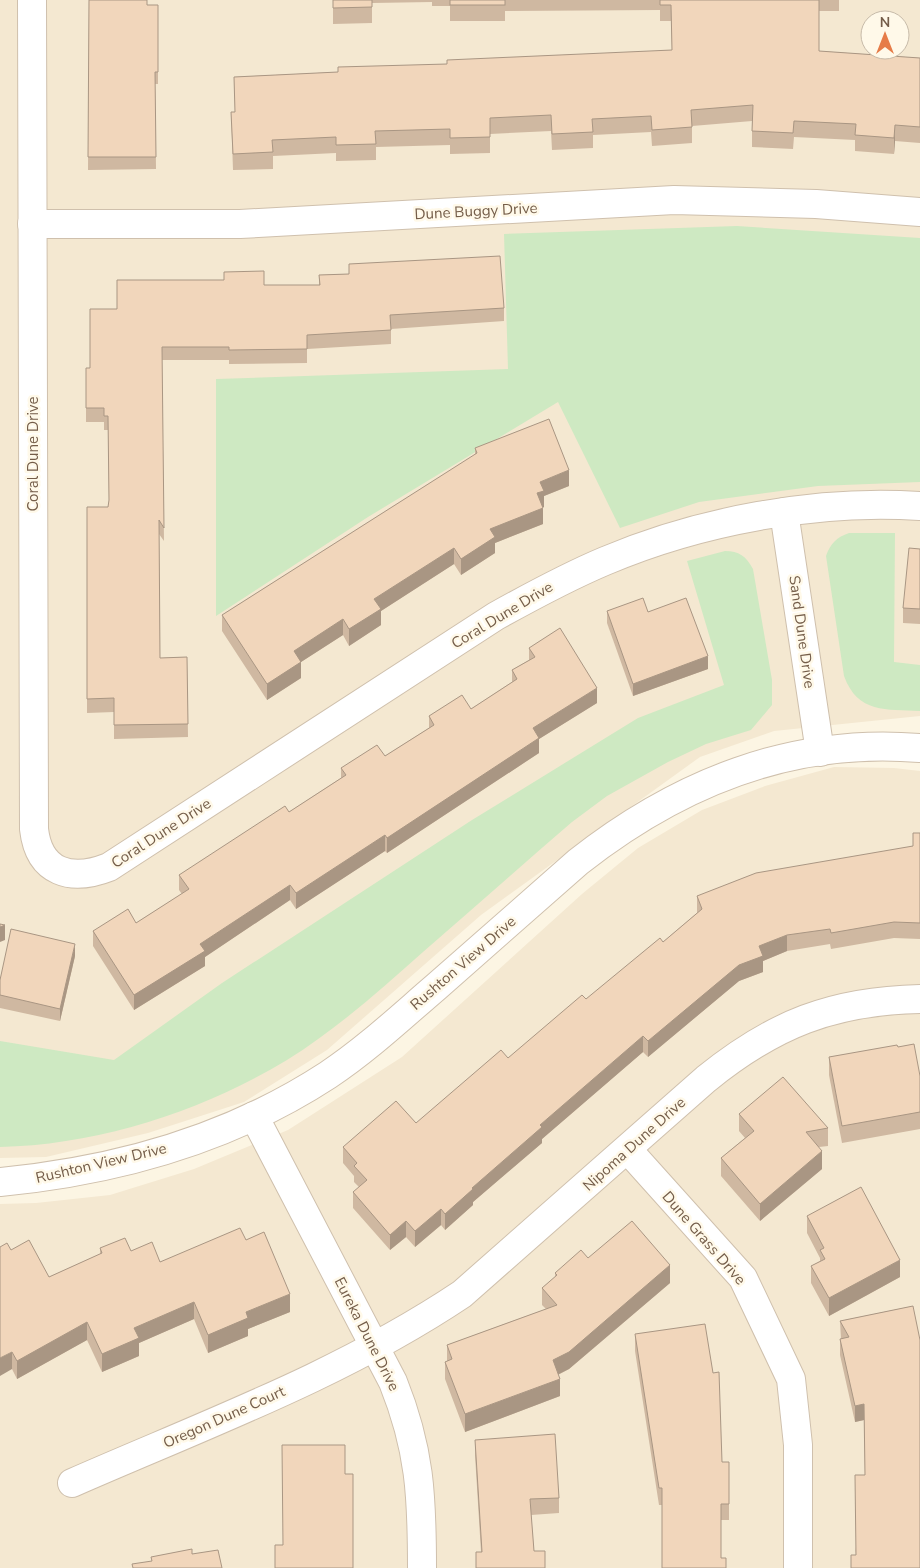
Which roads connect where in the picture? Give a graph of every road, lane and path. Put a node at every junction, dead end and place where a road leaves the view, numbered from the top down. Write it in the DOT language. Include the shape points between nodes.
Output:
graph roads {
  1 [pos="32,0"];
  2 [pos="920,212"];
  3 [pos="32,224"];
  4 [pos="920,506"];
  5 [pos="784,512"];
  6 [pos="920,748"];
  7 [pos="820,752"];
  8 [pos="920,999"];
  9 [pos="254,1116"];
  10 [pos="628,1150"];
  11 [pos="0,1182"];
  12 [pos="374,1347"];
  13 [pos="72,1483"];
  14 [pos="422,1568"];
  15 [pos="798,1568"];
  1 -- 3 [label="street, Coral Dune Drive"];
  2 -- 3 [label="street, Dune Buggy Drive" via="816,204 674,200 287,222"];
  3 -- 5 [label="street, Coral Dune Drive" via="34,829 39,851 53,868 81,874 108,867 496,616 550,586 606,560 664,539 723,523"];
  4 -- 5 [label="street, Coral Dune Drive" via="848,506"];
  5 -- 7 [label="street, Sand Dune Drive"];
  6 -- 7 [label="street, Rushton View Drive" via="866,747"];
  7 -- 9 [label="street, Rushton View Drive" via="731,773 650,810 578,862 363,1050 314,1084"];
  8 -- 10 [label="street, Nipoma Dune Drive" via="848,1006 809,1017 772,1033 725,1064"];
  9 -- 11 [label="street, Rushton View Drive" via="168,1149 123,1162 78,1172"];
  9 -- 12 [label="street, Eureka Dune Drive"];
  10 -- 12 [label="street, Nipoma Dune Drive" via="462,1294"];
  10 -- 15 [label="street, Dune Grass Drive" via="742,1278 790,1379 798,1444"];
  12 -- 13 [label="street, Oregon Dune Court" via="344,1364"];
  12 -- 14 [label="street, Eureka Dune Drive" via="406,1414 415,1448 420,1483"];
}
